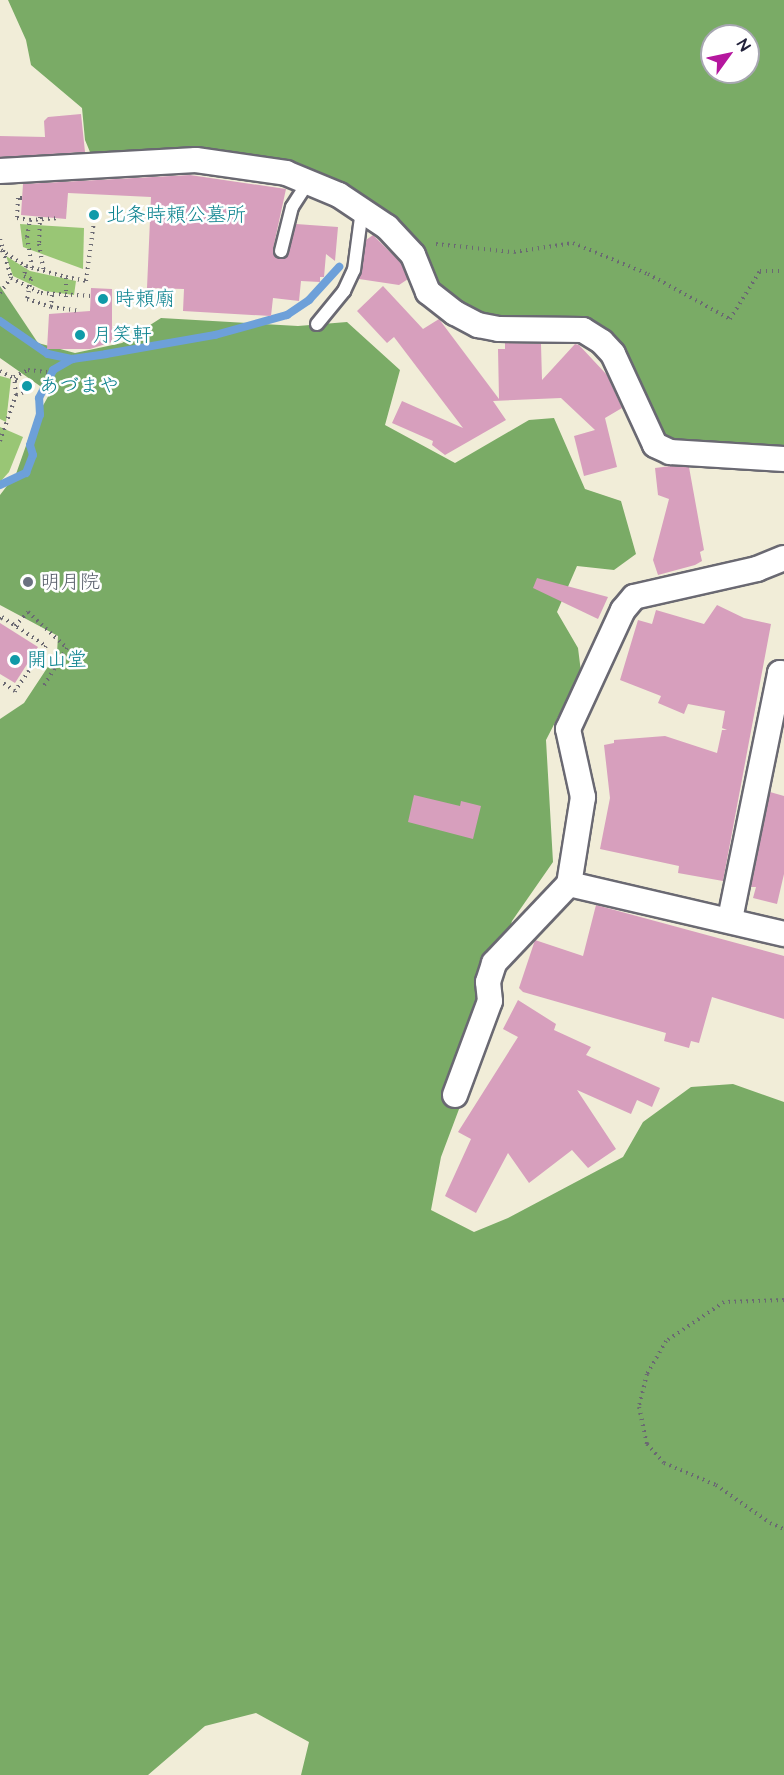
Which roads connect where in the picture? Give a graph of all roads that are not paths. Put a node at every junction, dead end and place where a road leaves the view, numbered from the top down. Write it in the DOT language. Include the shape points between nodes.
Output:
graph roads {
  1 [pos="0,171"];
  2 [pos="308,182"];
  3 [pos="362,209"];
  4 [pos="280,250"];
  5 [pos="317,324"];
  6 [pos="784,459"];
  7 [pos="784,558"];
  8 [pos="784,674"];
  9 [pos="569,884"];
  10 [pos="730,919"];
  11 [pos="784,934"];
  12 [pos="455,1095"];
  1 -- 2 [label="street" via="196,160 264,168"];
  2 -- 3 [label="street"];
  2 -- 4 [label="lane" via="292,207"];
  3 -- 5 [label="lane" via="354,270 344,291"];
  3 -- 6 [label="street" via="387,227 413,255 428,292 477,325 582,330 602,342 613,354 655,445 670,452"];
  7 -- 9 [label="street" via="757,569 634,597 623,610 568,729 583,797"];
  8 -- 10 [label="street" via="780,673"];
  9 -- 10 [label="street"];
  9 -- 12 [label="street" via="494,963 488,982 490,1001"];
  10 -- 11 [label="street"];
}
